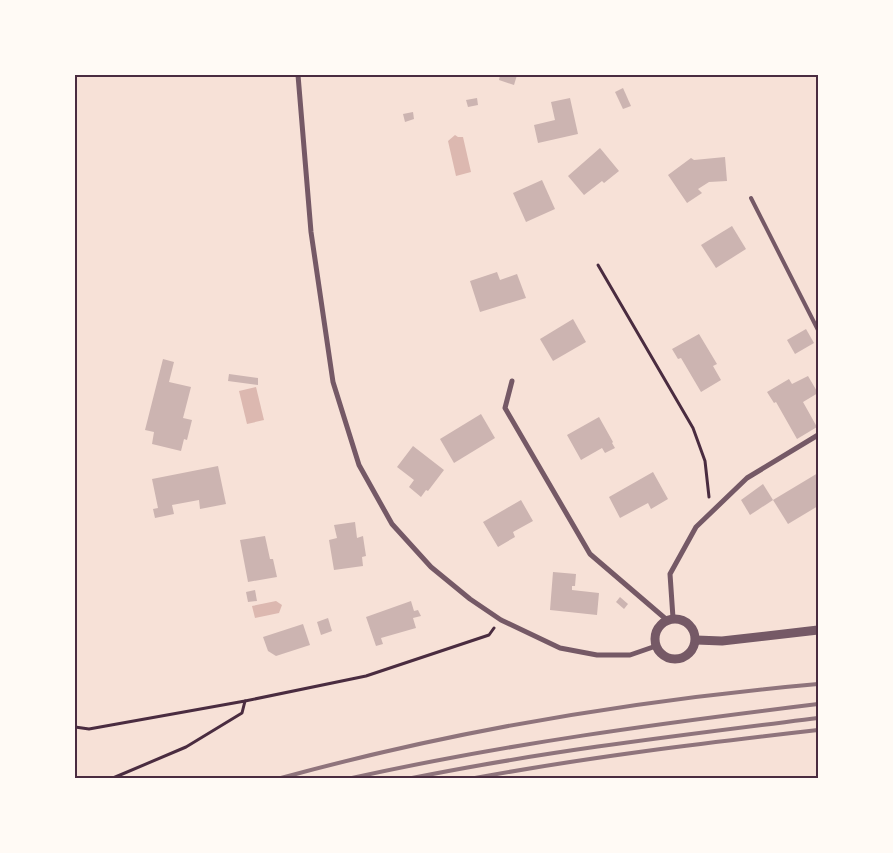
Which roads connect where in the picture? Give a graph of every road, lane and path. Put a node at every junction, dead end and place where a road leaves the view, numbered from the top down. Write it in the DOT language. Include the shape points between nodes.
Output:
graph roads {
  1 [pos="298,75"];
  2 [pos="751,198"];
  3 [pos="598,265"];
  4 [pos="818,330"];
  5 [pos="512,381"];
  6 [pos="818,435"];
  7 [pos="711,512"];
  8 [pos="670,619"];
  9 [pos="501,620"];
  10 [pos="818,630"];
  11 [pos="696,640"];
  12 [pos="656,646"];
  13 [pos="245,701"];
  14 [pos="75,727"];
  15 [pos="113,778"];
  1 -- 9 [label="street" via="311,232 333,382 359,465 392,524 431,567 470,600"];
  2 -- 4 [label="lane"];
  3 -- 7 [label="path" via="693,428 705,461"];
  5 -- 8 [label="street" via="505,408 590,554"];
  6 -- 7 [label="street" via="747,478"];
  7 -- 8 [label="street" via="696,527 670,574"];
  8 -- 11 [label="street" via="685,621 692,627"];
  8 -- 12 [label="street" via="656,631"];
  9 -- 12 [label="street" via="560,648 597,656 630,655"];
  9 -- 13 [label="path" via="489,635 366,676"];
  10 -- 11 [label="street" via="722,642"];
  11 -- 12 [label="street" via="695,647 687,656 676,660 665,657"];
  13 -- 14 [label="path" via="89,729"];
  13 -- 15 [label="path" via="242,713 186,747"];
}
